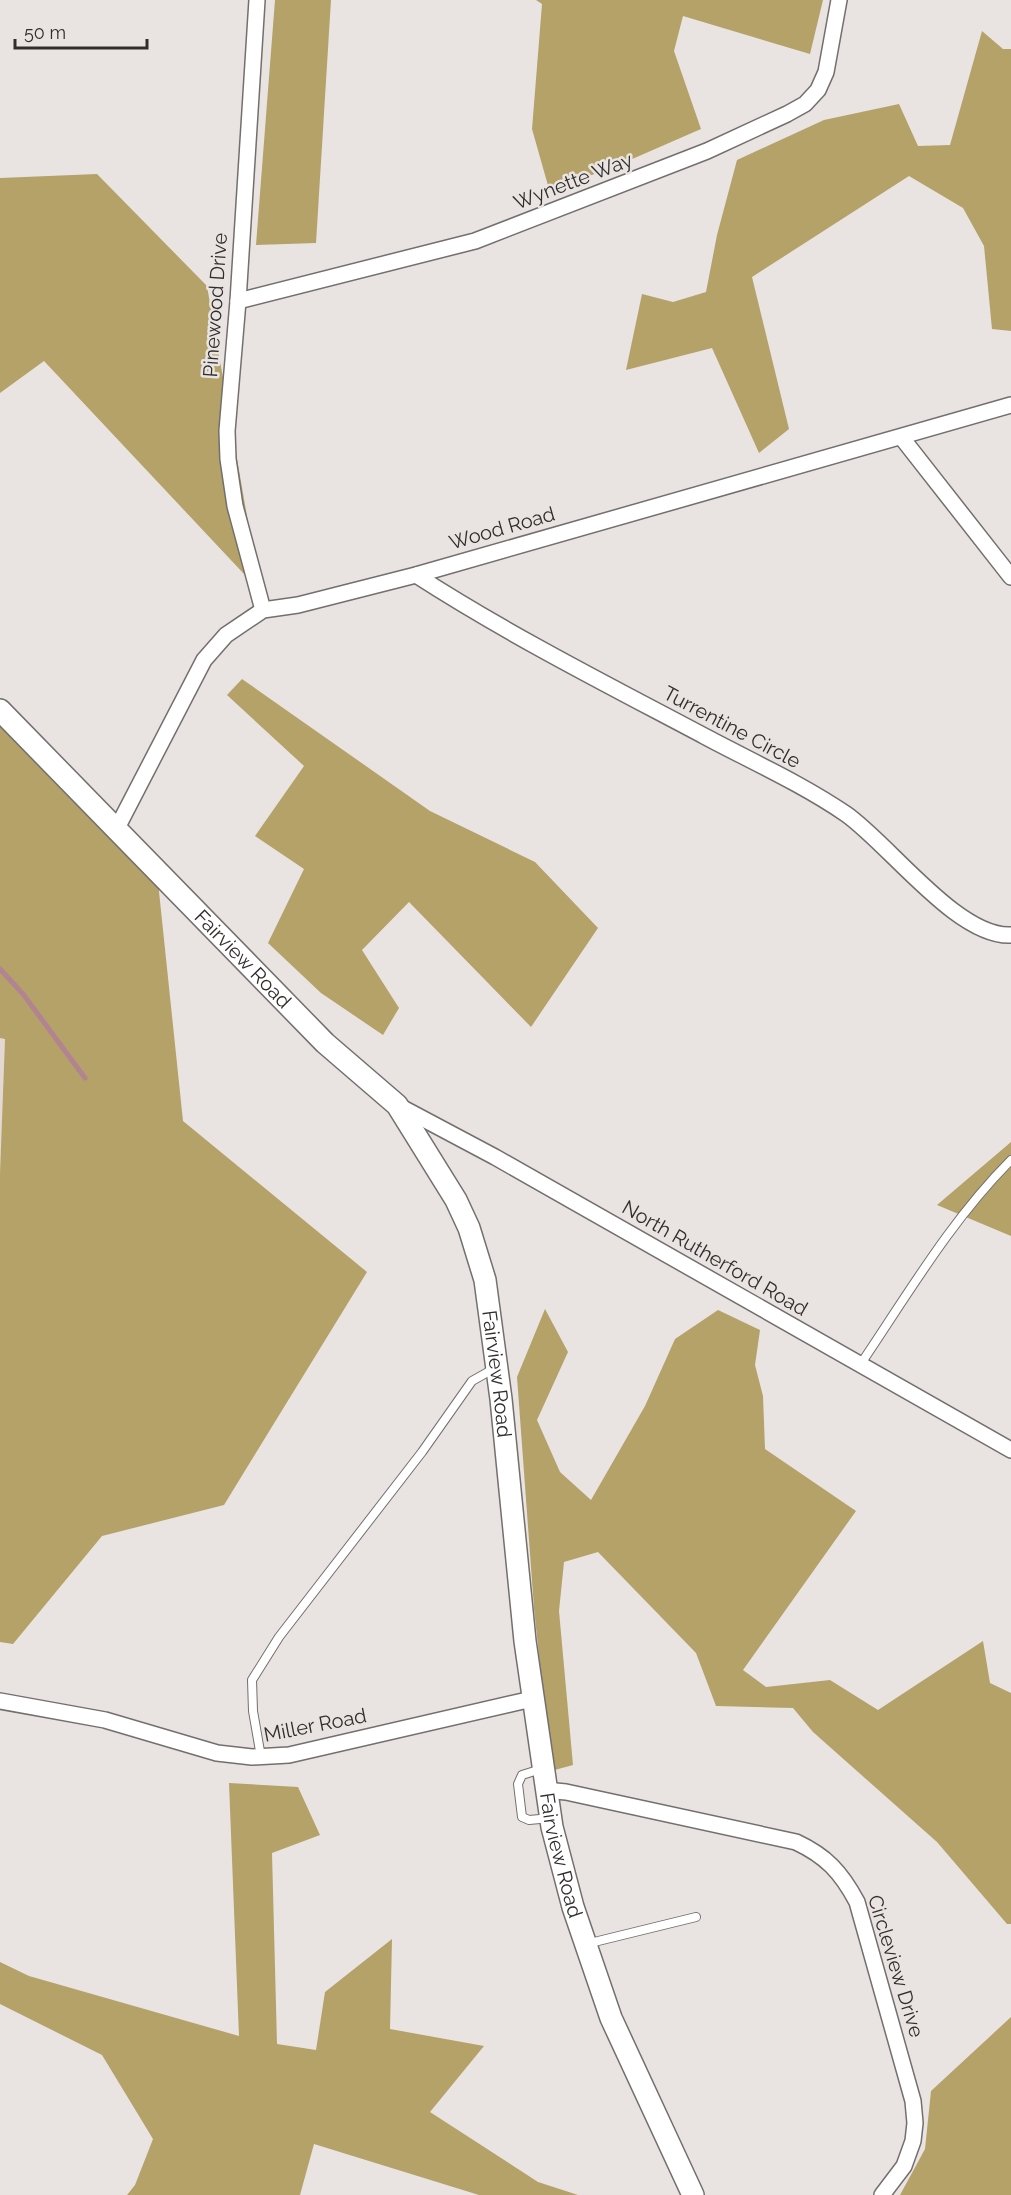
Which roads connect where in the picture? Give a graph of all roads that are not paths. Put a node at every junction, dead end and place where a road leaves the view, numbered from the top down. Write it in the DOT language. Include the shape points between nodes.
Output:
graph roads {
  1 [pos="257,0"];
  2 [pos="839,0"];
  3 [pos="238,301"];
  4 [pos="1011,405"];
  5 [pos="902,438"];
  6 [pos="416,575"];
  7 [pos="1011,577"];
  8 [pos="263,610"];
  9 [pos="0,710"];
  10 [pos="116,830"];
  11 [pos="1011,935"];
  12 [pos="397,1105"];
  13 [pos="1011,1160"];
  14 [pos="860,1365"];
  15 [pos="496,1367"];
  16 [pos="1011,1450"];
  17 [pos="532,1699"];
  18 [pos="0,1701"];
  19 [pos="261,1756"];
  20 [pos="542,1769"];
  21 [pos="545,1790"];
  22 [pos="551,1818"];
  23 [pos="696,1917"];
  24 [pos="585,1944"];
  25 [pos="693,2195"];
  26 [pos="882,2195"];
  1 -- 3 [label="street, Pinewood Drive"];
  2 -- 3 [label="street, Wynette Way" via="826,72 818,90 805,104 787,114 708,151 475,242"];
  3 -- 8 [label="street, Pinewood Drive" via="228,408 228,459 235,506"];
  4 -- 5 [label="street, Wood Road"];
  5 -- 6 [label="street, Wood Road"];
  5 -- 7 [label="street"];
  6 -- 8 [label="street, Wood Road"];
  6 -- 11 [label="street, Turrentine Circle" via="544,651 821,798 874,836 968,923 991,933"];
  8 -- 10 [label="street, Wood Road" via="226,634 204,660"];
  9 -- 10 [label="street, Fairview Road"];
  10 -- 12 [label="street, Fairview Road" via="325,1043"];
  12 -- 14 [label="street, North Rutherford Road"];
  12 -- 15 [label="street, Fairview Road" via="469,1228 485,1281"];
  13 -- 14 [label="lane" via="952,1228"];
  14 -- 16 [label="street, North Rutherford Road"];
  15 -- 17 [label="street, Fairview Road"];
  15 -- 19 [label="lane" via="472,1381 409,1470 279,1637 252,1680"];
  17 -- 19 [label="street, Miller Road" via="289,1755"];
  17 -- 20 [label="street, Fairview Road"];
  18 -- 19 [label="street, Miller Road" via="105,1720 217,1753"];
  20 -- 21 [label="street, Fairview Road"];
  20 -- 22 [label="lane" via="522,1775 518,1784 522,1817"];
  21 -- 22 [label="street, Fairview Road"];
  21 -- 26 [label="street, Circleview Drive" via="796,1842 824,1857 845,1879 856,1902 913,2101 913,2141 904,2166"];
  22 -- 24 [label="street, Fairview Road"];
  23 -- 24 [label="lane"];
  24 -- 25 [label="street, Fairview Road" via="627,2056"];
}
